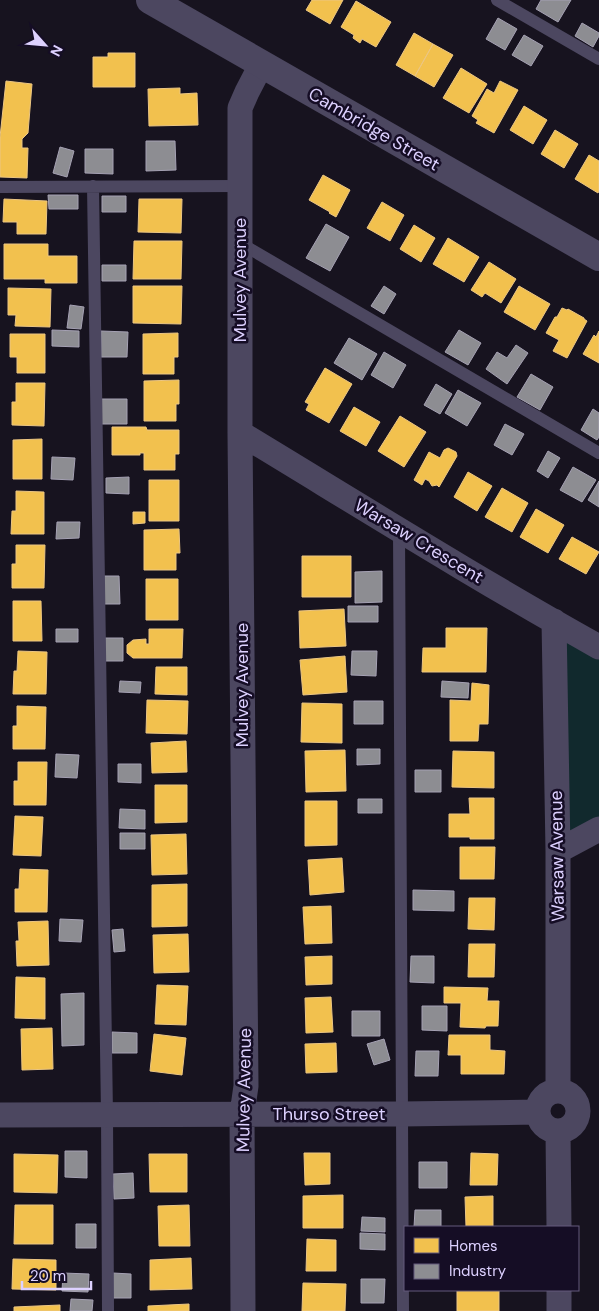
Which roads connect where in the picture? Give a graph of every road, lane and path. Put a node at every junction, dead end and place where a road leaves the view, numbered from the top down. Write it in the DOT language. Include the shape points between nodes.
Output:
graph roads {
  1 [pos="150,0"];
  2 [pos="497,0"];
  3 [pos="599,59"];
  4 [pos="262,65"];
  5 [pos="93,186"];
  6 [pos="239,186"];
  7 [pos="0,187"];
  8 [pos="240,243"];
  9 [pos="599,257"];
  10 [pos="240,433"];
  11 [pos="599,453"];
  12 [pos="399,530"];
  13 [pos="554,621"];
  14 [pos="599,647"];
  15 [pos="599,829"];
  16 [pos="558,851"];
  17 [pos="558,1090"];
  18 [pos="538,1112"];
  19 [pos="589,1112"];
  20 [pos="107,1114"];
  21 [pos="242,1114"];
  22 [pos="402,1114"];
  23 [pos="0,1115"];
  24 [pos="558,1132"];
  25 [pos="559,1226"];
  26 [pos="559,1291"];
  27 [pos="108,1311"];
  28 [pos="243,1311"];
  29 [pos="403,1311"];
  30 [pos="559,1311"];
  1 -- 4 [label="street, Cambridge Street"];
  2 -- 3 [label="lane"];
  4 -- 6 [label="street, Mulvey Avenue" via="240,108"];
  4 -- 9 [label="street, Cambridge Street"];
  5 -- 6 [label="lane"];
  5 -- 7 [label="lane"];
  5 -- 20 [label="lane"];
  6 -- 8 [label="street, Mulvey Avenue"];
  8 -- 10 [label="street, Mulvey Avenue"];
  8 -- 11 [label="lane"];
  10 -- 12 [label="street, Warsaw Crescent"];
  10 -- 21 [label="street, Mulvey Avenue" via="246,1086"];
  12 -- 13 [label="street, Warsaw Crescent"];
  12 -- 22 [label="lane"];
  13 -- 14 [label="street, Warsaw Crescent"];
  13 -- 16 [label="street, Warsaw Avenue"];
  15 -- 16 [label="street"];
  16 -- 17 [label="street, Warsaw Avenue"];
  17 -- 18 [label="street" via="546,1094 538,1105"];
  17 -- 19 [label="street" via="571,1094 578,1105"];
  18 -- 22 [label="street, Thurso Street"];
  18 -- 24 [label="street" via="542,1124"];
  19 -- 24 [label="street" via="570,1128"];
  20 -- 21 [label="street, Thurso Street"];
  20 -- 23 [label="street, Thurso Street"];
  20 -- 27 [label="lane"];
  21 -- 22 [label="street, Thurso Street"];
  21 -- 28 [label="street, Mulvey Avenue"];
  22 -- 29 [label="lane"];
  24 -- 25 [label="street"];
  26 -- 30 [label="street"];
}
